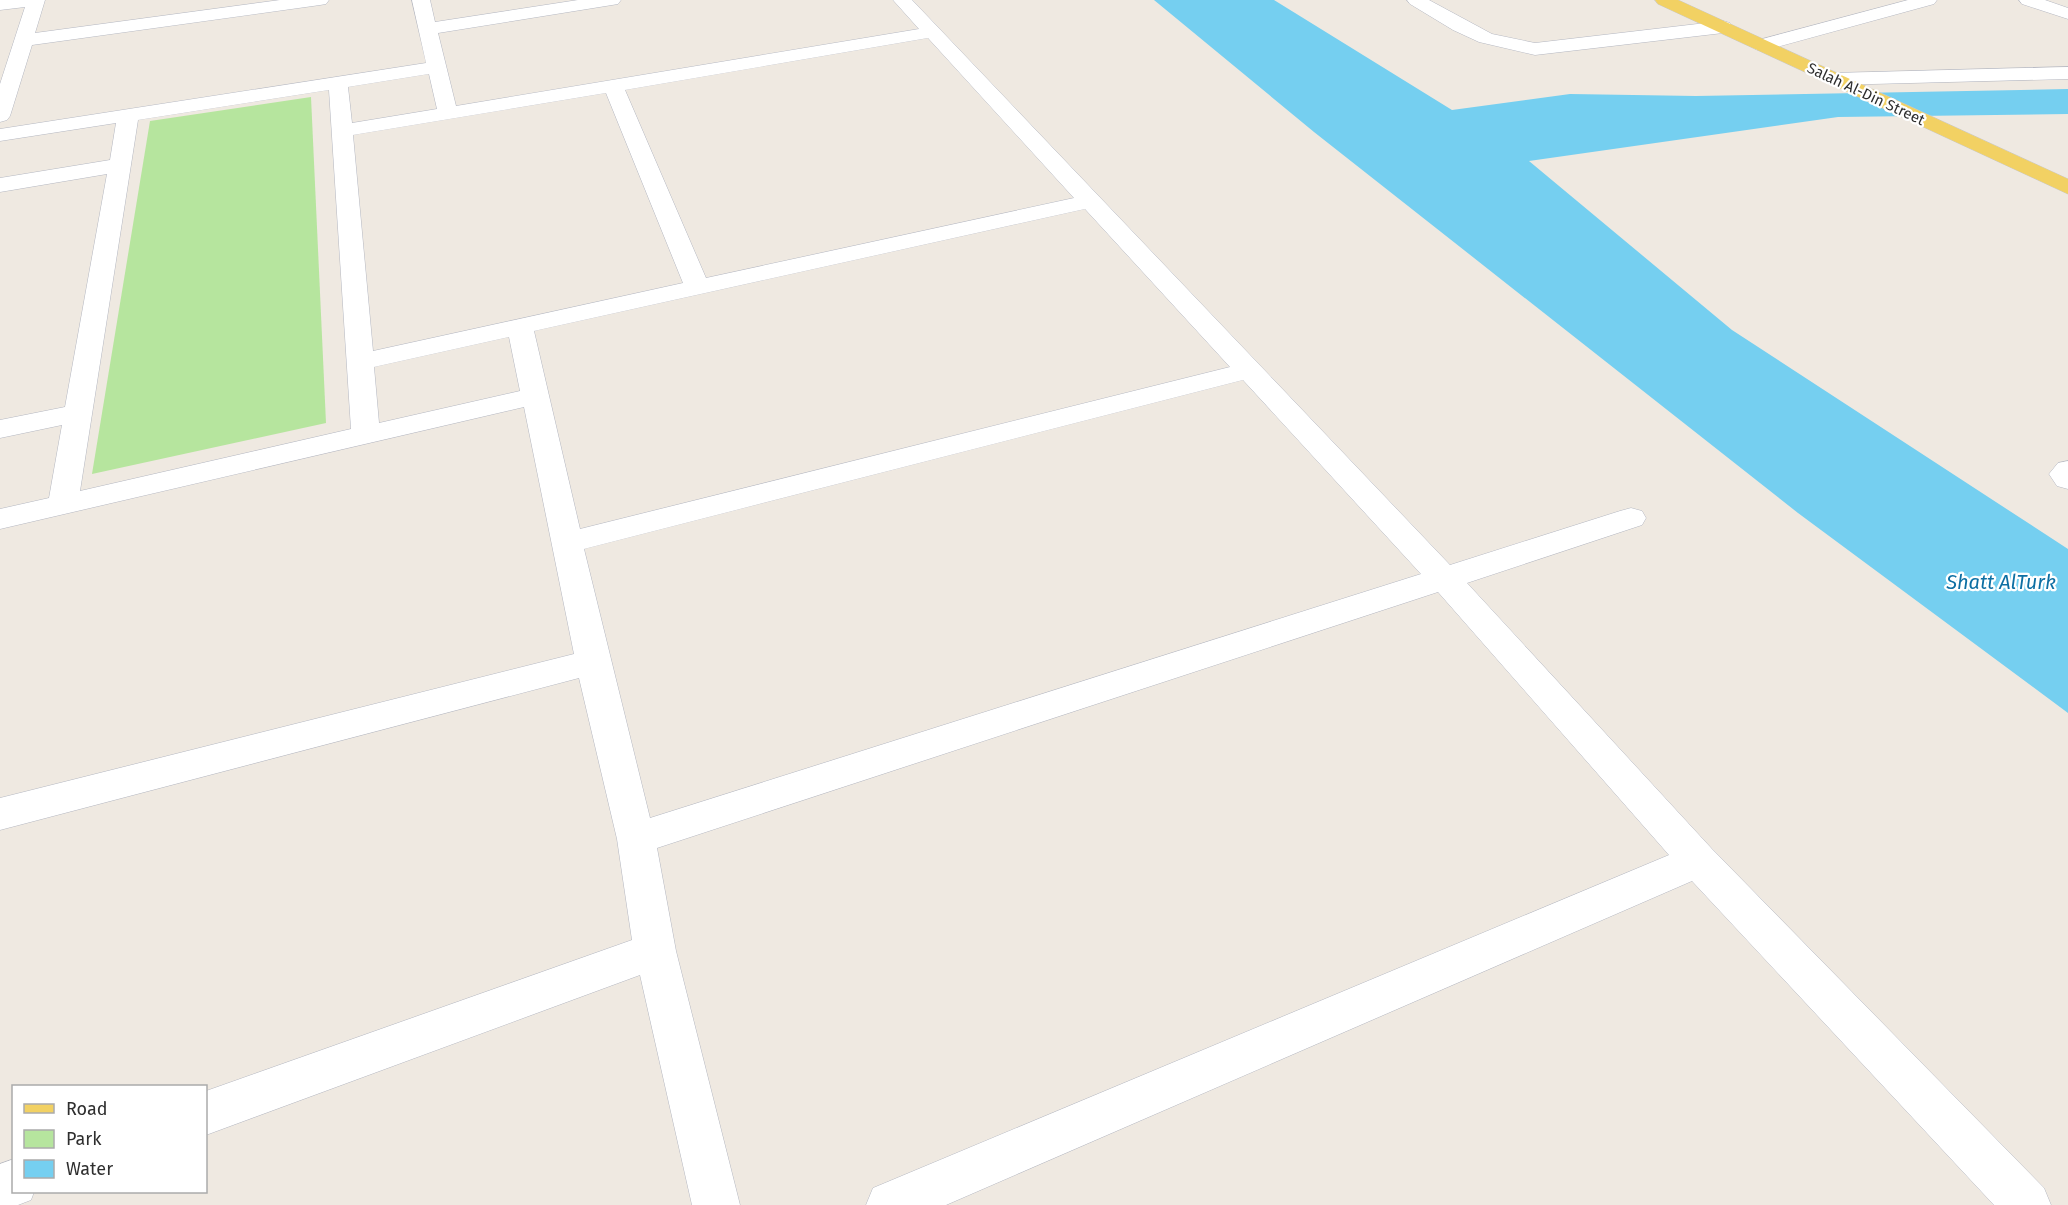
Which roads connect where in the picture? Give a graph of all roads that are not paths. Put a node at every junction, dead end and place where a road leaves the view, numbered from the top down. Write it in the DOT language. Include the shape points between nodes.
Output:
graph roads {
  1 [pos="36,0"];
  2 [pos="320,0"];
  3 [pos="421,0"];
  4 [pos="612,0"];
  5 [pos="902,0"];
  6 [pos="1416,0"];
  7 [pos="1664,0"];
  8 [pos="1928,0"];
  9 [pos="2028,0"];
  10 [pos="0,5"];
  11 [pos="2068,14"];
  12 [pos="1723,27"];
  13 [pos="428,29"];
  14 [pos="933,32"];
  15 [pos="24,40"];
  16 [pos="1762,45"];
  17 [pos="437,66"];
  18 [pos="2068,73"];
  19 [pos="1834,79"];
  20 [pos="338,82"];
  21 [pos="5,85"];
  22 [pos="613,86"];
  23 [pos="448,113"];
  24 [pos="128,115"];
  25 [pos="0,116"];
  26 [pos="342,131"];
  27 [pos="0,135"];
  28 [pos="120,165"];
  29 [pos="0,184"];
  30 [pos="2068,187"];
  31 [pos="1090,201"];
  32 [pos="697,287"];
  33 [pos="520,326"];
  34 [pos="360,362"];
  35 [pos="1249,370"];
  36 [pos="536,396"];
  37 [pos="78,413"];
  38 [pos="0,429"];
  39 [pos="366,435"];
  40 [pos="2068,470"];
  41 [pos="2068,479"];
  42 [pos="63,505"];
  43 [pos="1630,518"];
  44 [pos="0,519"];
  45 [pos="568,542"];
  46 [pos="1445,579"];
  47 [pos="593,662"];
  48 [pos="0,814"];
  49 [pos="636,838"];
  50 [pos="1698,861"];
  51 [pos="655,951"];
  52 [pos="207,1113"];
  53 [pos="716,1205"];
  54 [pos="891,1205"];
  55 [pos="2027,1205"];
  1 -- 10 [label="street"];
  1 -- 15 [label="street"];
  2 -- 15 [label="street"];
  3 -- 13 [label="street"];
  4 -- 13 [label="street"];
  5 -- 14 [label="street"];
  6 -- 12 [label="street" via="1474,36 1504,46 1535,49"];
  7 -- 12 [label="main road, Salah Al-Din Street"];
  8 -- 16 [label="street"];
  9 -- 11 [label="street"];
  12 -- 16 [label="main road, Salah Al-Din Street"];
  13 -- 17 [label="street"];
  14 -- 22 [label="street"];
  14 -- 31 [label="street"];
  15 -- 21 [label="street"];
  16 -- 19 [label="main road, Salah Al-Din Street"];
  17 -- 20 [label="street"];
  17 -- 23 [label="street"];
  18 -- 19 [label="street"];
  19 -- 30 [label="main road, Salah Al-Din Street"];
  20 -- 24 [label="street"];
  20 -- 26 [label="street"];
  21 -- 25 [label="street"];
  22 -- 23 [label="street"];
  22 -- 32 [label="street"];
  23 -- 26 [label="street"];
  24 -- 27 [label="street"];
  24 -- 28 [label="street"];
  26 -- 34 [label="street"];
  28 -- 29 [label="street"];
  28 -- 37 [label="street"];
  31 -- 32 [label="street"];
  31 -- 35 [label="street"];
  32 -- 33 [label="street"];
  33 -- 34 [label="street"];
  33 -- 36 [label="street"];
  34 -- 39 [label="street"];
  35 -- 45 [label="street"];
  35 -- 46 [label="street"];
  36 -- 39 [label="street"];
  36 -- 45 [label="street"];
  37 -- 38 [label="street"];
  37 -- 42 [label="street"];
  39 -- 42 [label="street"];
  40 -- 41 [label="street" via="2064,474"];
  42 -- 44 [label="street"];
  43 -- 46 [label="street"];
  45 -- 47 [label="street"];
  46 -- 49 [label="street"];
  46 -- 50 [label="street"];
  47 -- 48 [label="street"];
  47 -- 49 [label="street"];
  49 -- 51 [label="street"];
  50 -- 54 [label="street"];
  50 -- 55 [label="street"];
  51 -- 52 [label="street"];
  51 -- 53 [label="street"];
}
